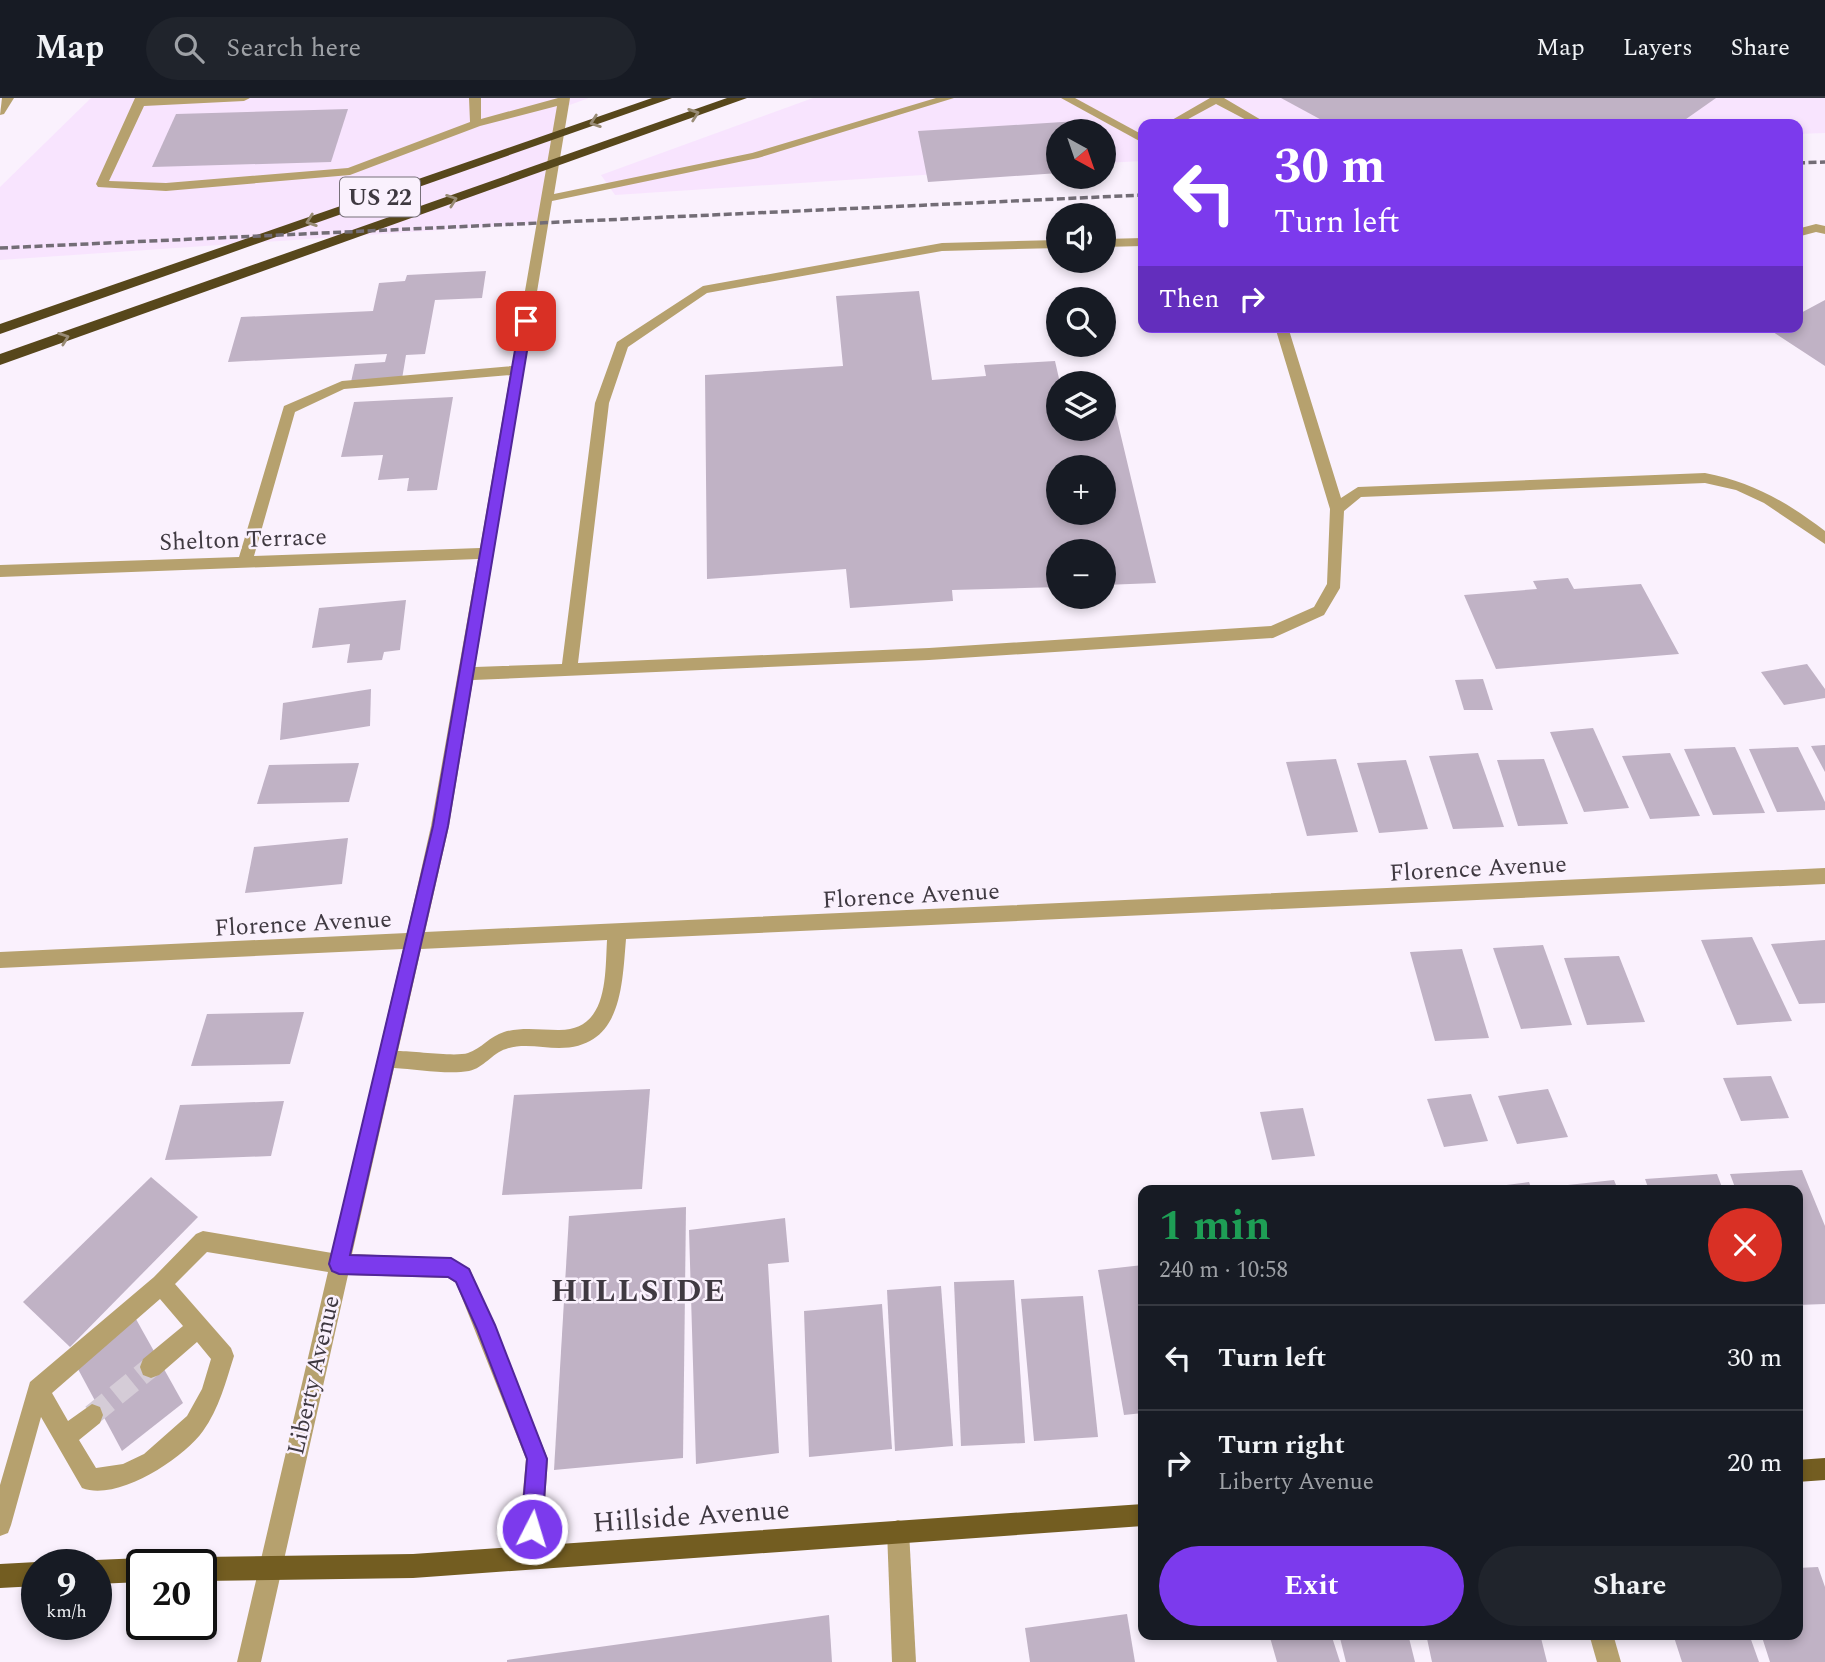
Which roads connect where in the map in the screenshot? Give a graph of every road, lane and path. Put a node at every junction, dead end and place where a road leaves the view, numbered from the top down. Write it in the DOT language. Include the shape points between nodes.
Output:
graph roads {
  1 [pos="8,98"];
  2 [pos="244,98"];
  3 [pos="475,98"];
  4 [pos="740,98"];
  5 [pos="948,98"];
  6 [pos="1068,98"];
  7 [pos="564,99"];
  8 [pos="663,99"];
  9 [pos="1217,99"];
  10 [pos="140,100"];
  11 [pos="0,112"];
  12 [pos="1180,119"];
  13 [pos="1253,119"];
  14 [pos="476,124"];
  15 [pos="1138,137"];
  16 [pos="546,199"];
  17 [pos="1825,230"];
  18 [pos="1803,231"];
  19 [pos="1138,242"];
  20 [pos="1116,243"];
  21 [pos="1046,244"];
  22 [pos="0,329"];
  23 [pos="1283,333"];
  24 [pos="0,360"];
  25 [pos="518,370"];
  26 [pos="1337,509"];
  27 [pos="1825,539"];
  28 [pos="487,553"];
  29 [pos="245,562"];
  30 [pos="0,571"];
  31 [pos="569,670"];
  32 [pos="466,674"];
  33 [pos="1825,876"];
  34 [pos="617,933"];
  35 [pos="412,942"];
  36 [pos="0,960"];
  37 [pos="386,1059"];
  38 [pos="339,1264"];
  39 [pos="161,1284"];
  40 [pos="199,1327"];
  41 [pos="151,1367"];
  42 [pos="38,1390"];
  43 [pos="92,1415"];
  44 [pos="64,1437"];
  45 [pos="1825,1469"];
  46 [pos="1803,1471"];
  47 [pos="1138,1515"];
  48 [pos="0,1525"];
  49 [pos="898,1531"];
  50 [pos="529,1556"];
  51 [pos="269,1569"];
  52 [pos="217,1570"];
  53 [pos="21,1575"];
  54 [pos="0,1576"];
  55 [pos="1603,1640"];
  56 [pos="249,1662"];
  57 [pos="904,1662"];
  58 [pos="1609,1662"];
  1 -- 11 [label="street"];
  2 -- 10 [label="street"];
  3 -- 14 [label="street"];
  24 -- 4 [label="highway, US 22, one-way"];
  5 -- 16 [label="street" via="754,156"];
  6 -- 15 [label="street"];
  7 -- 14 [label="street"];
  7 -- 16 [label="street, Liberty Avenue"];
  8 -- 22 [label="highway, US 22, one-way"];
  9 -- 12 [label="street"];
  9 -- 13 [label="street"];
  10 -- 14 [label="street" via="102,184 166,187 350,171"];
  16 -- 25 [label="street, Liberty Avenue"];
  17 -- 18 [label="street"];
  19 -- 20 [label="street"];
  21 -- 31 [label="street" via="942,247 703,290 622,345 602,403"];
  23 -- 26 [label="street"];
  25 -- 28 [label="street, Liberty Avenue"];
  25 -- 29 [label="street" via="342,384 289,410"];
  26 -- 27 [label="street" via="1358,492 1705,478 1736,483 1761,494"];
  26 -- 31 [label="street" via="1335,584 1319,611 1273,632"];
  28 -- 29 [label="street, Shelton Terrace"];
  28 -- 32 [label="street, Liberty Avenue"];
  29 -- 30 [label="street, Shelton Terrace"];
  31 -- 32 [label="street"];
  32 -- 35 [label="street, Liberty Avenue" via="440,826"];
  33 -- 34 [label="street, Florence Avenue"];
  34 -- 35 [label="street, Florence Avenue"];
  34 -- 37 [label="street" via="610,1004 592,1031 570,1039 505,1040 469,1062"];
  35 -- 36 [label="street, Florence Avenue"];
  35 -- 37 [label="street, Liberty Avenue"];
  37 -- 38 [label="street, Liberty Avenue"];
  38 -- 39 [label="street" via="203,1241"];
  38 -- 50 [label="street" via="451,1268 463,1276 537,1459"];
  38 -- 51 [label="street, Liberty Avenue"];
  39 -- 40 [label="street"];
  39 -- 42 [label="street"];
  40 -- 41 [label="street"];
  40 -- 44 [label="street" via="223,1356 211,1393 195,1424 152,1462 124,1475 90,1480"];
  42 -- 44 [label="street"];
  42 -- 48 [label="street"];
  43 -- 44 [label="street"];
  45 -- 46 [label="main road"];
  47 -- 49 [label="main road, Hillside Avenue"];
  49 -- 50 [label="main road, Hillside Avenue"];
  49 -- 57 [label="street"];
  50 -- 51 [label="main road, Hillside Avenue" via="413,1566"];
  51 -- 52 [label="main road, Hillside Avenue"];
  51 -- 56 [label="street, Liberty Avenue"];
  53 -- 54 [label="main road"];
  55 -- 58 [label="street"];
}
